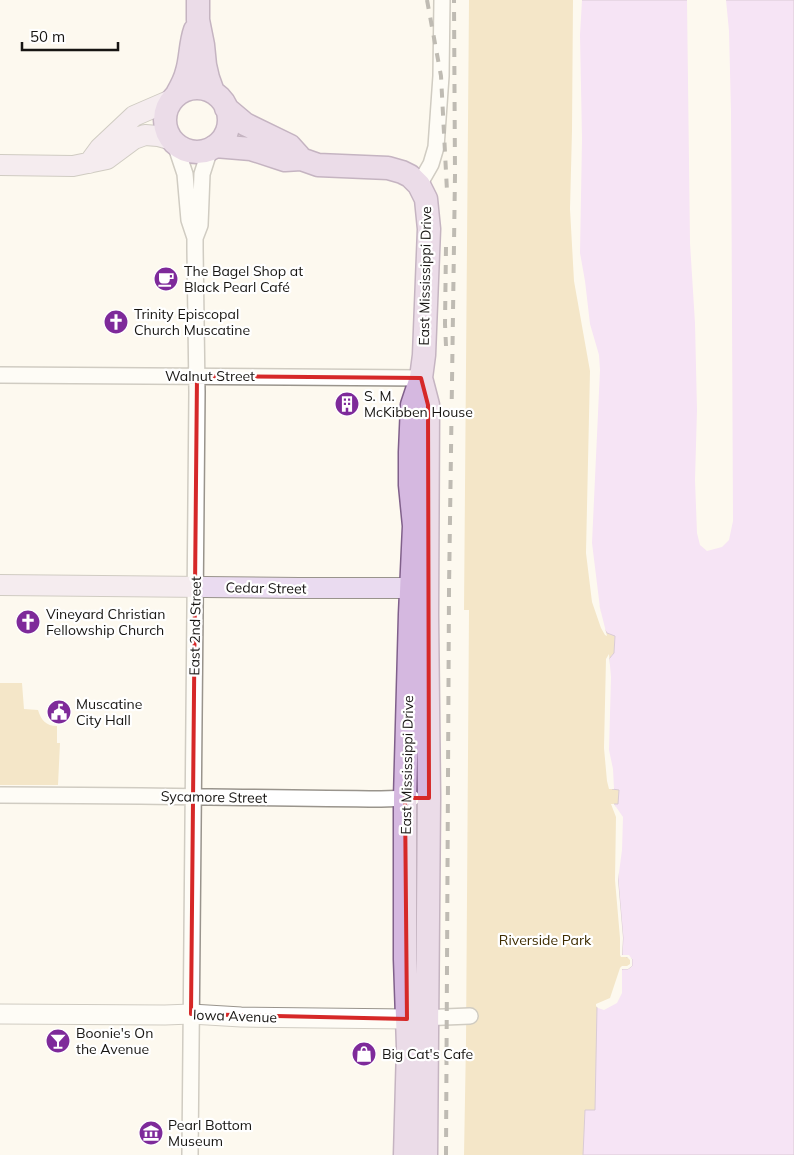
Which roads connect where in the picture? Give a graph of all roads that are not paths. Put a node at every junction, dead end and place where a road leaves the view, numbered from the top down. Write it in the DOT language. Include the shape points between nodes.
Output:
graph roads {
  1 [pos="442,0"];
  2 [pos="198,10"];
  3 [pos="174,97"];
  4 [pos="220,100"];
  5 [pos="173,142"];
  6 [pos="213,148"];
  7 [pos="301,159"];
  8 [pos="89,163"];
  9 [pos="0,165"];
  10 [pos="419,184"];
  11 [pos="195,238"];
  12 [pos="0,375"];
  13 [pos="197,376"];
  14 [pos="421,378"];
  15 [pos="0,585"];
  16 [pos="195,587"];
  17 [pos="411,588"];
  18 [pos="0,795"];
  19 [pos="193,797"];
  20 [pos="405,798"];
  21 [pos="429,798"];
  22 [pos="0,1014"];
  23 [pos="191,1014"];
  24 [pos="470,1016"];
  25 [pos="417,1018"];
  26 [pos="190,1155"];
  27 [pos="405,1155"];
  28 [pos="426,1155"];
  1 -- 10 [label="street" via="436,147 431,164"];
  2 -- 3 [label="main road" via="184,82"];
  2 -- 4 [label="main road" via="208,78"];
  3 -- 4 [label="main road" via="185,90 204,88"];
  3 -- 5 [label="main road" via="165,116 167,133"];
  3 -- 8 [label="main road" via="134,116"];
  4 -- 6 [label="main road" via="229,117 228,126 225,135"];
  4 -- 7 [label="main road" via="245,124 290,146"];
  5 -- 6 [label="main road" via="192,152"];
  5 -- 8 [label="main road" via="145,135 107,158"];
  5 -- 11 [label="street, East 2nd Street" via="185,174 189,220"];
  6 -- 7 [label="main road" via="250,149 285,160"];
  6 -- 11 [label="street, East 2nd Street" via="202,174 200,225"];
  7 -- 10 [label="main road" via="318,165 388,168 410,176"];
  8 -- 9 [label="main road" via="73,166"];
  10 -- 14 [label="main road, East Mississippi Drive" via="426,199 429,230"];
  11 -- 13 [label="street, East 2nd Street"];
  12 -- 13 [label="street, Walnut Street"];
  13 -- 14 [label="street, Walnut Street"];
  13 -- 16 [label="street, East 2nd Street"];
  14 -- 17 [label="main road, East Mississippi Drive" via="412,404 410,485 414,526"];
  14 -- 21 [label="main road, East Mississippi Drive" via="428,405"];
  15 -- 16 [label="main road, Cedar Street"];
  16 -- 17 [label="main road, Cedar Street"];
  16 -- 19 [label="street, East 2nd Street"];
  17 -- 20 [label="main road, East Mississippi Drive"];
  18 -- 19 [label="street, Sycamore Street"];
  19 -- 20 [label="street, Sycamore Street"];
  19 -- 23 [label="street, East 2nd Street"];
  20 -- 21 [label="street, Sycamore Street"];
  20 -- 25 [label="main road, East Mississippi Drive" via="405,959"];
  21 -- 25 [label="main road, East Mississippi Drive"];
  22 -- 23 [label="street, Iowa Avenue"];
  23 -- 25 [label="street, Iowa Avenue"];
  23 -- 26 [label="street, East 2nd Street"];
  24 -- 25 [label="street, Iowa Avenue"];
  25 -- 27 [label="main road, East Mississippi Drive" via="408,1047"];
  25 -- 28 [label="main road, East Mississippi Drive"];
}
